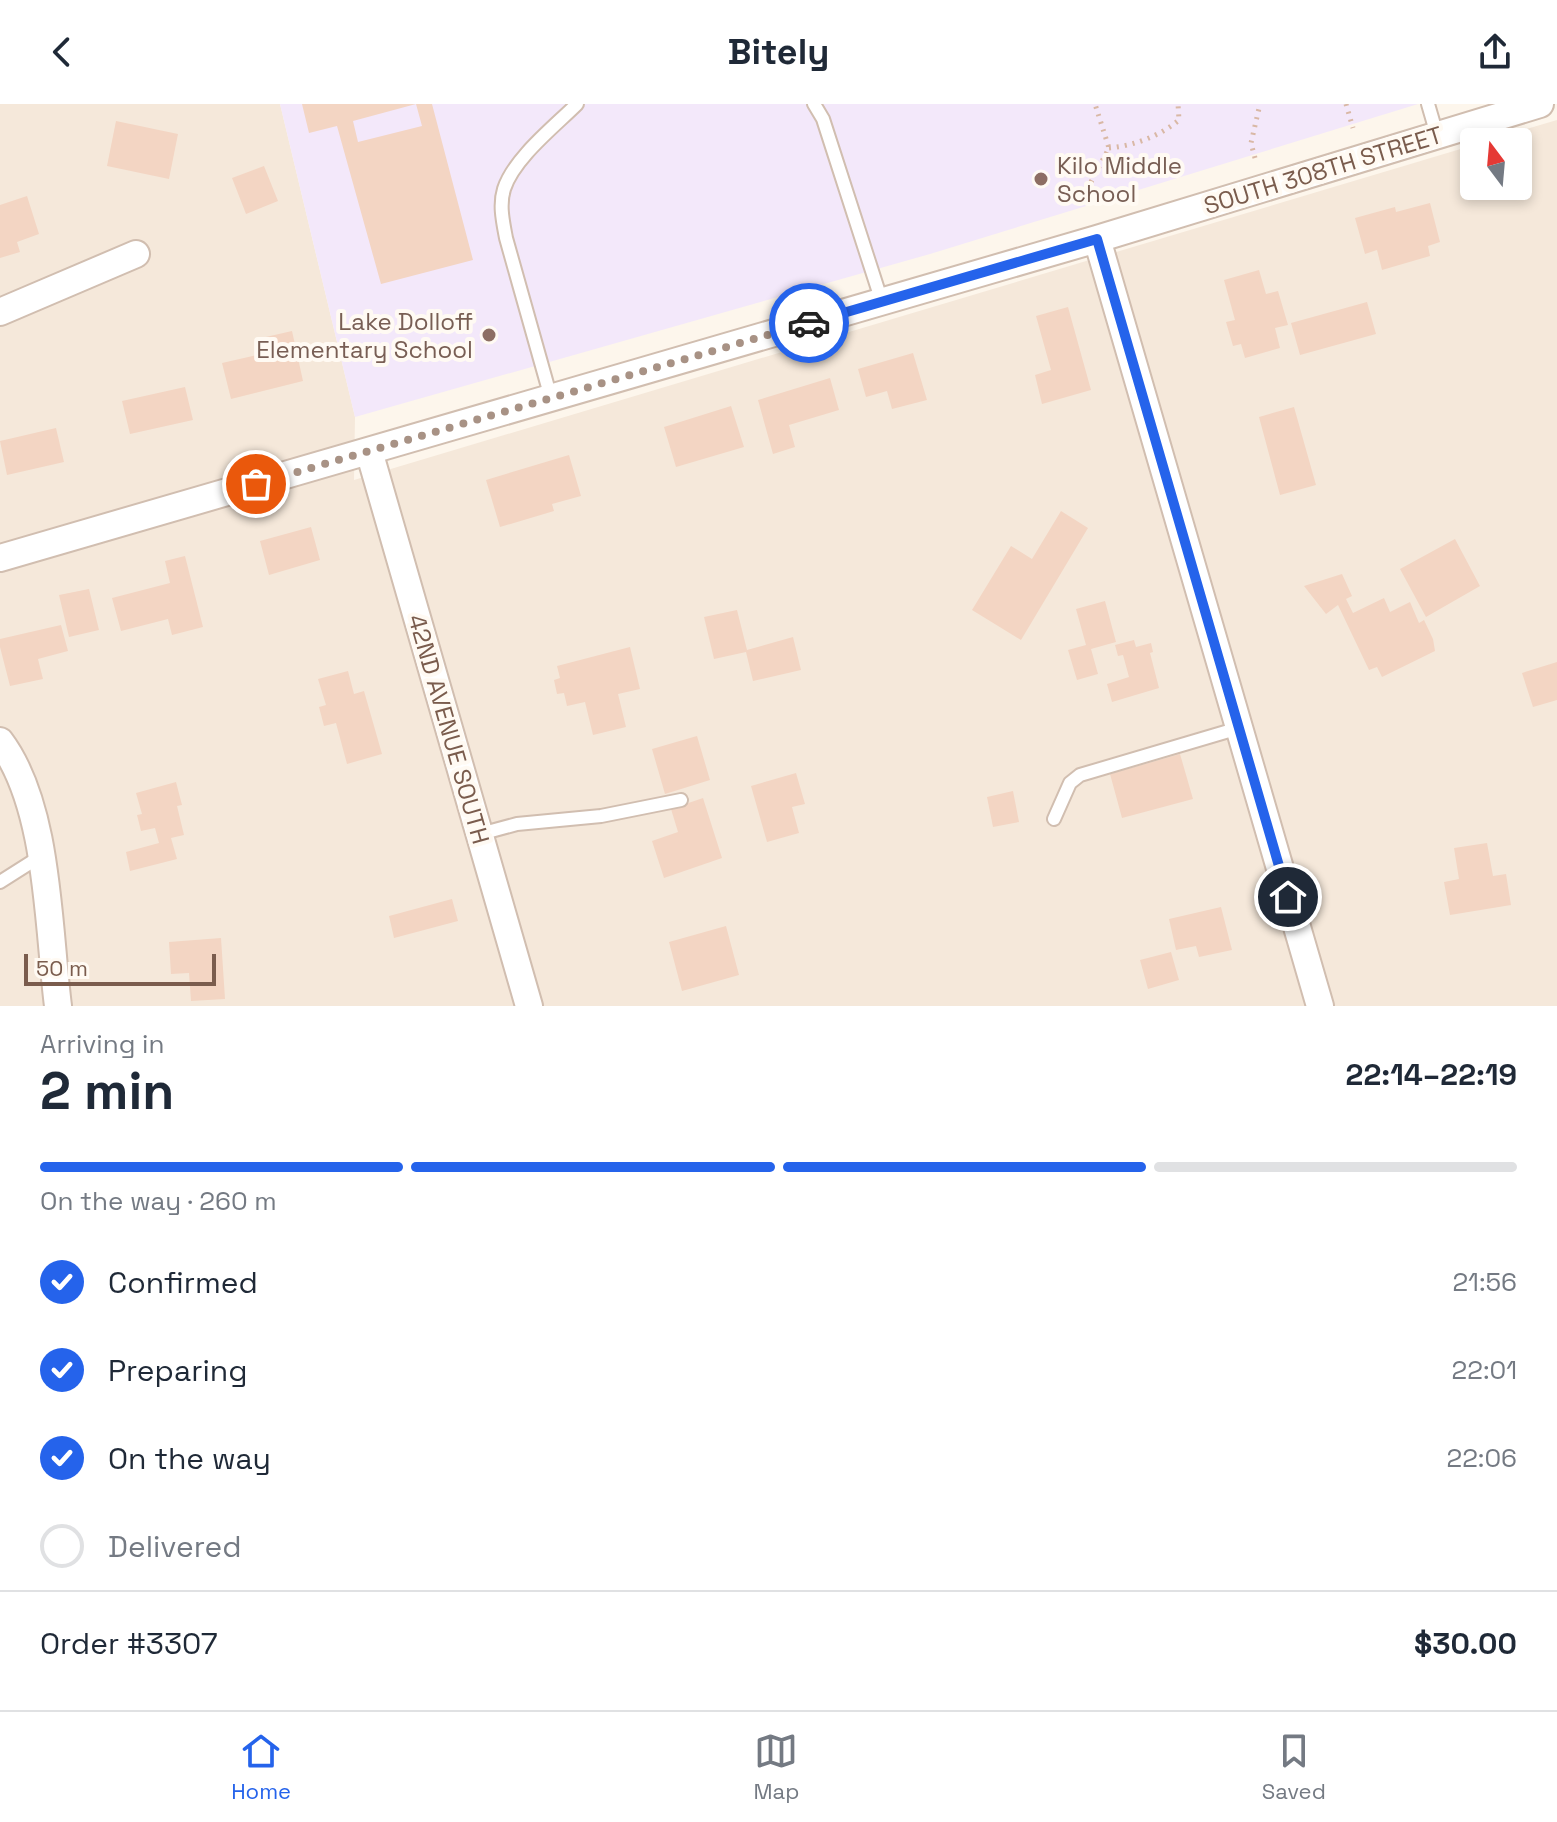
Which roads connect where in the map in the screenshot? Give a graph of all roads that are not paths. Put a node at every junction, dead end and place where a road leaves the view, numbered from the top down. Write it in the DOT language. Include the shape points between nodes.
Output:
graph roads {
  1 [pos="577,104"];
  2 [pos="814,104"];
  3 [pos="1428,104"];
  4 [pos="1540,104"];
  5 [pos="1437,136"];
  6 [pos="1097,239"];
  7 [pos="136,254"];
  8 [pos="882,302"];
  9 [pos="0,312"];
  10 [pos="551,398"];
  11 [pos="369,451"];
  12 [pos="0,558"];
  13 [pos="1239,728"];
  14 [pos="0,741"];
  15 [pos="681,800"];
  16 [pos="1054,819"];
  17 [pos="480,834"];
  18 [pos="41,856"];
  19 [pos="0,882"];
  20 [pos="58,1006"];
  21 [pos="529,1006"];
  22 [pos="1320,1006"];
  1 -- 10 [label="lane" via="515,169 502,200 506,238"];
  2 -- 8 [label="lane"];
  3 -- 5 [label="lane"];
  4 -- 5 [label="street, SOUTH 308TH STREET"];
  5 -- 6 [label="street, SOUTH 308TH STREET"];
  6 -- 8 [label="street, SOUTH 308TH STREET"];
  6 -- 13 [label="street"];
  7 -- 9 [label="street"];
  8 -- 10 [label="street, SOUTH 308TH STREET"];
  10 -- 11 [label="street, SOUTH 308TH STREET"];
  11 -- 12 [label="street, SOUTH 308TH STREET"];
  11 -- 17 [label="street, 42ND AVENUE SOUTH"];
  13 -- 16 [label="lane" via="1080,775 1070,783"];
  13 -- 22 [label="street"];
  14 -- 18 [label="street" via="21,781"];
  15 -- 17 [label="lane"];
  17 -- 21 [label="street, 42ND AVENUE SOUTH"];
  18 -- 19 [label="lane"];
  18 -- 20 [label="street"];
}
